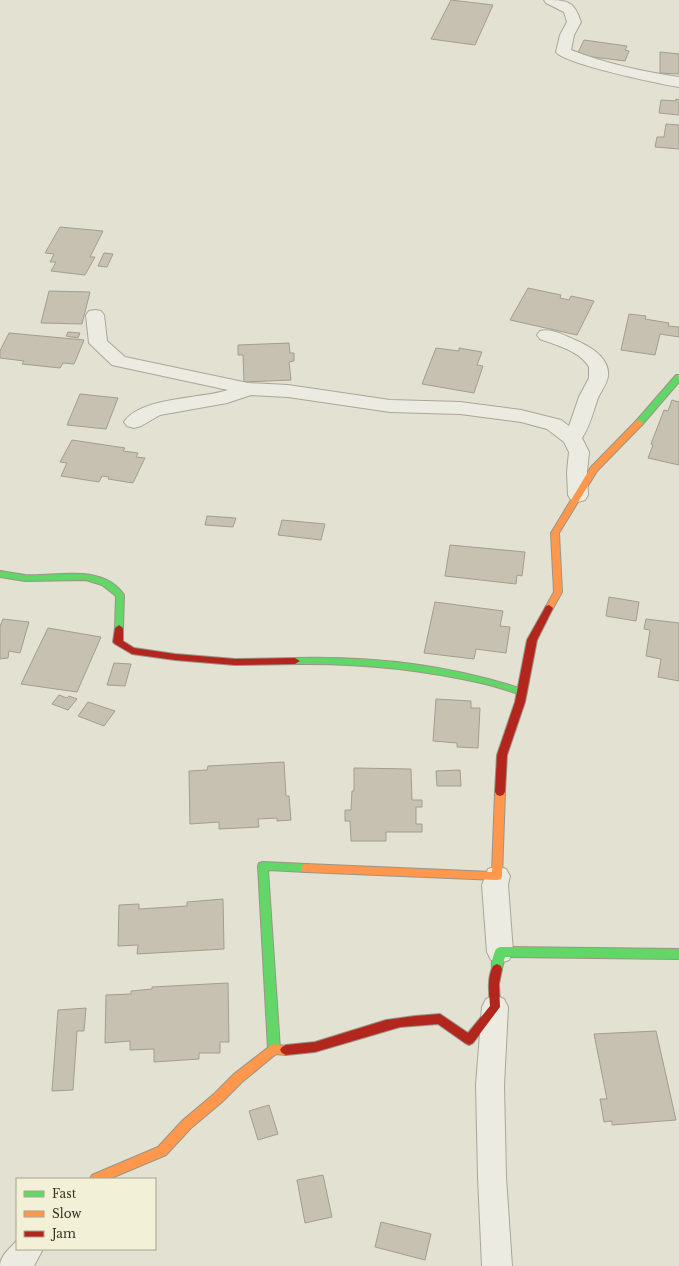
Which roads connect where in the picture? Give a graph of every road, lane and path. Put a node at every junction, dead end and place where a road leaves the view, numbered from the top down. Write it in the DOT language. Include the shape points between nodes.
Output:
graph roads {
  1 [pos="551,0"];
  2 [pos="679,82"];
  3 [pos="95,315"];
  4 [pos="546,335"];
  5 [pos="679,377"];
  6 [pos="248,389"];
  7 [pos="134,422"];
  8 [pos="572,438"];
  9 [pos="578,495"];
  10 [pos="0,574"];
  11 [pos="522,692"];
  12 [pos="497,876"];
  13 [pos="500,952"];
  14 [pos="679,954"];
  15 [pos="495,1007"];
  16 [pos="274,1049"];
  17 [pos="98,1178"];
  18 [pos="27,1250"];
  19 [pos="13,1266"];
  20 [pos="497,1266"];
  1 -- 2 [label="street" via="570,10 574,22 567,35 563,52 580,59"];
  3 -- 6 [label="street" via="98,343 119,361"];
  4 -- 8 [label="street" via="584,351 595,358 599,366 599,376"];
  5 -- 9 [label="street" via="644,418 594,469"];
  6 -- 7 [label="street" via="227,397 155,410"];
  6 -- 8 [label="street" via="288,391 390,406 460,408 521,416 554,424"];
  8 -- 9 [label="street" via="579,452"];
  9 -- 11 [label="street" via="555,532 558,592 532,640"];
  10 -- 11 [label="street" via="26,578 86,577 105,582 120,595 118,642 132,651 235,662 323,660 404,667 476,678"];
  11 -- 12 [label="street" via="502,755"];
  12 -- 13 [label="street" via="495,885"];
  12 -- 16 [label="street" via="262,866"];
  13 -- 14 [label="street"];
  13 -- 15 [label="street" via="494,984"];
  15 -- 16 [label="street" via="470,1040 440,1019 400,1022 297,1050"];
  15 -- 20 [label="street" via="490,1085"];
  16 -- 17 [label="street" via="238,1078 162,1151"];
  18 -- 19 [label="street"];
}
